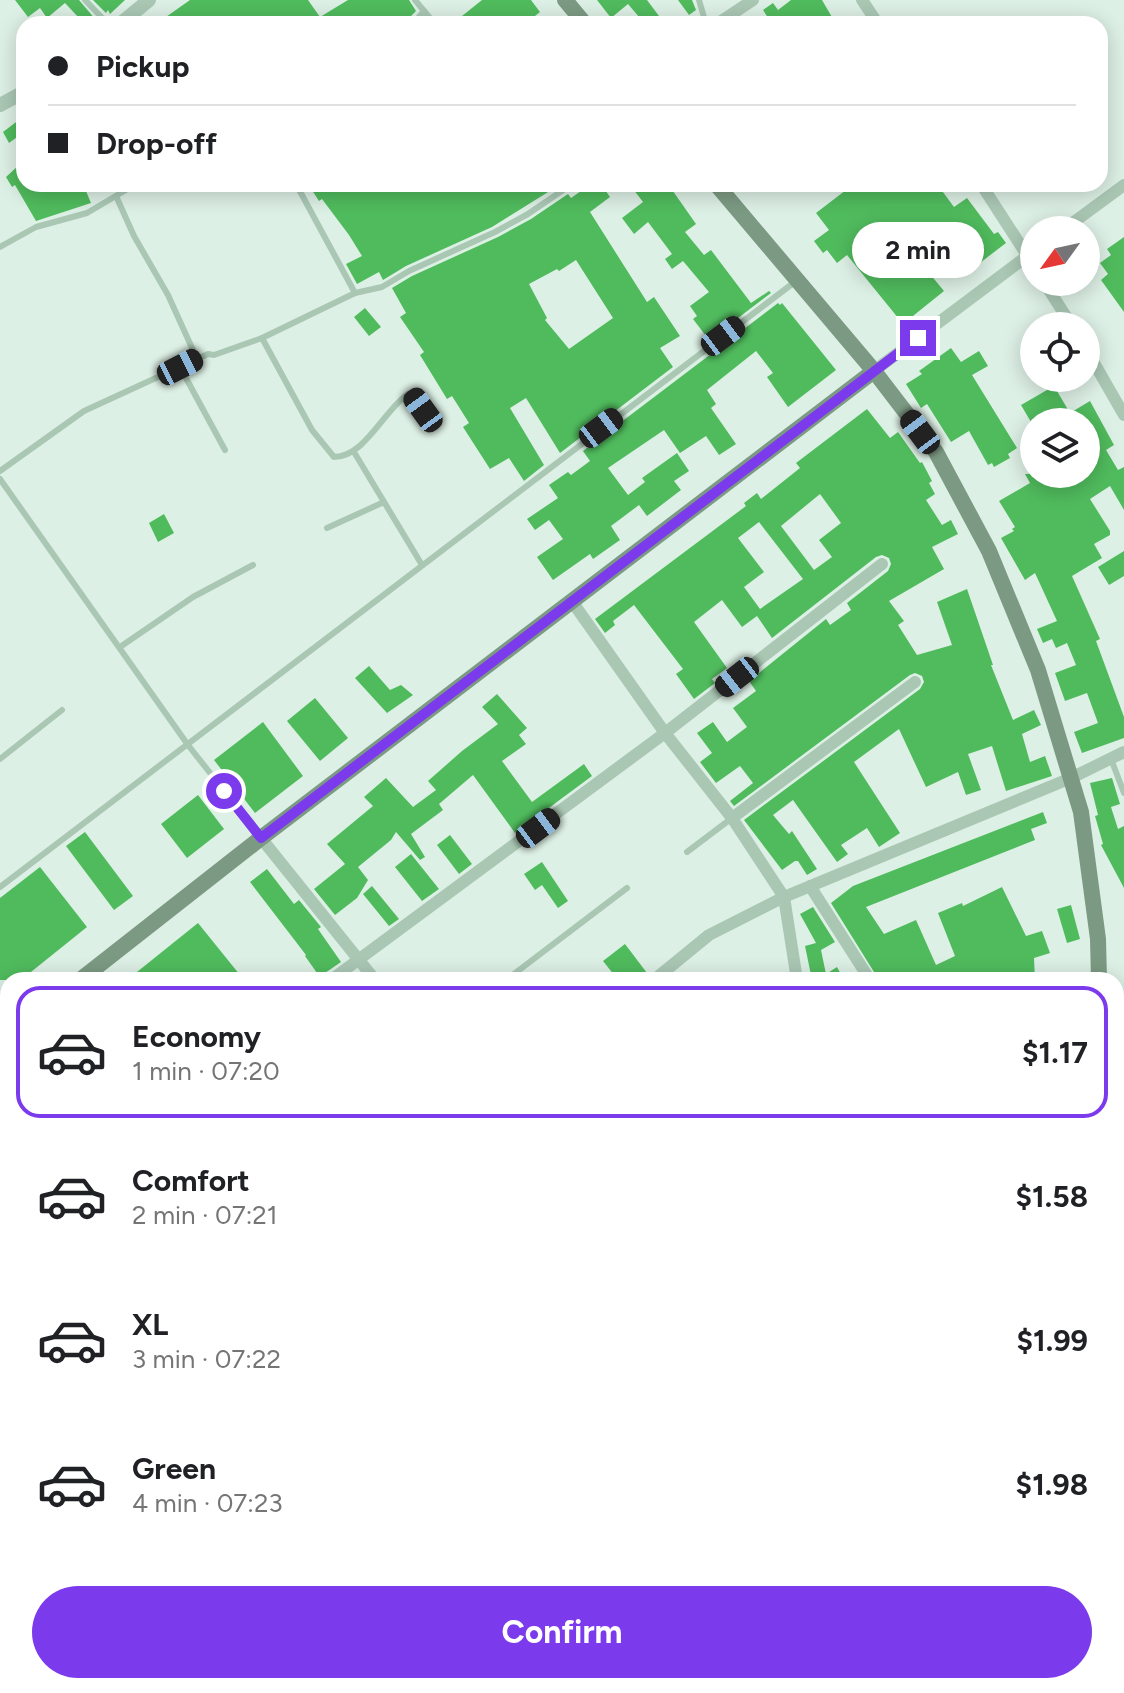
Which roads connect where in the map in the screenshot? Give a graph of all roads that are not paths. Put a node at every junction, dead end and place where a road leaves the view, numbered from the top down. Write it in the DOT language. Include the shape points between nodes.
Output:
graph roads {
  1 [pos="85,0"];
  2 [pos="149,0"];
  3 [pos="415,0"];
  4 [pos="565,0"];
  5 [pos="753,0"];
  6 [pos="424,11"];
  7 [pos="100,16"];
  8 [pos="130,16"];
  9 [pos="420,16"];
  10 [pos="428,16"];
  11 [pos="578,16"];
  12 [pos="729,16"];
  13 [pos="1124,185"];
  14 [pos="123,192"];
  15 [pos="300,192"];
  16 [pos="560,192"];
  17 [pos="723,192"];
  18 [pos="987,192"];
  19 [pos="116,196"];
  20 [pos="1082,216"];
  21 [pos="1020,241"];
  22 [pos="0,247"];
  23 [pos="1020,267"];
  24 [pos="796,281"];
  25 [pos="355,293"];
  26 [pos="262,338"];
  27 [pos="197,359"];
  28 [pos="180,367"];
  29 [pos="874,371"];
  30 [pos="1100,373"];
  31 [pos="1124,415"];
  32 [pos="434,425"];
  33 [pos="225,450"];
  34 [pos="354,452"];
  35 [pos="0,471"];
  36 [pos="0,479"];
  37 [pos="384,502"];
  38 [pos="327,528"];
  39 [pos="882,564"];
  40 [pos="253,565"];
  41 [pos="422,565"];
  42 [pos="571,600"];
  43 [pos="120,647"];
  44 [pos="915,682"];
  45 [pos="62,710"];
  46 [pos="665,733"];
  47 [pos="188,745"];
  48 [pos="1124,752"];
  49 [pos="0,759"];
  50 [pos="1111,759"];
  51 [pos="1071,778"];
  52 [pos="1124,793"];
  53 [pos="732,818"];
  54 [pos="261,838"];
  55 [pos="687,852"];
  56 [pos="0,875"];
  57 [pos="2,885"];
  58 [pos="810,886"];
  59 [pos="627,888"];
  60 [pos="784,897"];
  61 [pos="359,960"];
  62 [pos="90,972"];
  63 [pos="342,972"];
  64 [pos="369,972"];
  65 [pos="517,972"];
  66 [pos="664,972"];
  67 [pos="796,972"];
  68 [pos="865,972"];
  69 [pos="1099,972"];
  1 -- 7 [label="lane"];
  2 -- 8 [label="street"];
  3 -- 6 [label="lane"];
  4 -- 11 [label="main road"];
  5 -- 12 [label="street"];
  6 -- 9 [label="lane"];
  6 -- 10 [label="lane"];
  13 -- 20 [label="street"];
  14 -- 19 [label="lane"];
  15 -- 25 [label="lane"];
  16 -- 25 [label="lane" via="495,232 382,287"];
  17 -- 24 [label="main road"];
  18 -- 21 [label="street"];
  19 -- 22 [label="lane"];
  19 -- 27 [label="lane"];
  23 -- 29 [label="street"];
  24 -- 29 [label="main road"];
  24 -- 41 [label="lane"];
  25 -- 26 [label="lane"];
  26 -- 27 [label="lane"];
  26 -- 34 [label="lane" via="330,453 342,457"];
  27 -- 28 [label="lane"];
  28 -- 33 [label="lane"];
  28 -- 35 [label="lane" via="84,411"];
  29 -- 42 [label="main road"];
  29 -- 51 [label="main road" via="936,452 989,551 1038,670"];
  30 -- 31 [label="street"];
  32 -- 34 [label="lane" via="408,394"];
  34 -- 37 [label="lane"];
  36 -- 43 [label="lane"];
  37 -- 38 [label="lane"];
  37 -- 41 [label="lane"];
  39 -- 46 [label="street"];
  40 -- 43 [label="lane" via="193,597"];
  41 -- 47 [label="lane"];
  42 -- 46 [label="street"];
  42 -- 54 [label="main road"];
  43 -- 47 [label="lane"];
  44 -- 53 [label="street"];
  45 -- 49 [label="lane"];
  46 -- 53 [label="street"];
  46 -- 61 [label="street"];
  47 -- 54 [label="lane"];
  47 -- 57 [label="lane"];
  48 -- 50 [label="street"];
  50 -- 51 [label="street"];
  50 -- 52 [label="lane"];
  51 -- 58 [label="street"];
  51 -- 69 [label="main road" via="1083,828"];
  53 -- 55 [label="lane"];
  53 -- 60 [label="street"];
  54 -- 61 [label="street"];
  54 -- 62 [label="main road"];
  56 -- 57 [label="lane"];
  58 -- 60 [label="street"];
  58 -- 68 [label="street"];
  59 -- 65 [label="lane"];
  60 -- 66 [label="street" via="709,935"];
  60 -- 67 [label="street"];
  61 -- 63 [label="street"];
  61 -- 64 [label="street"];
}
